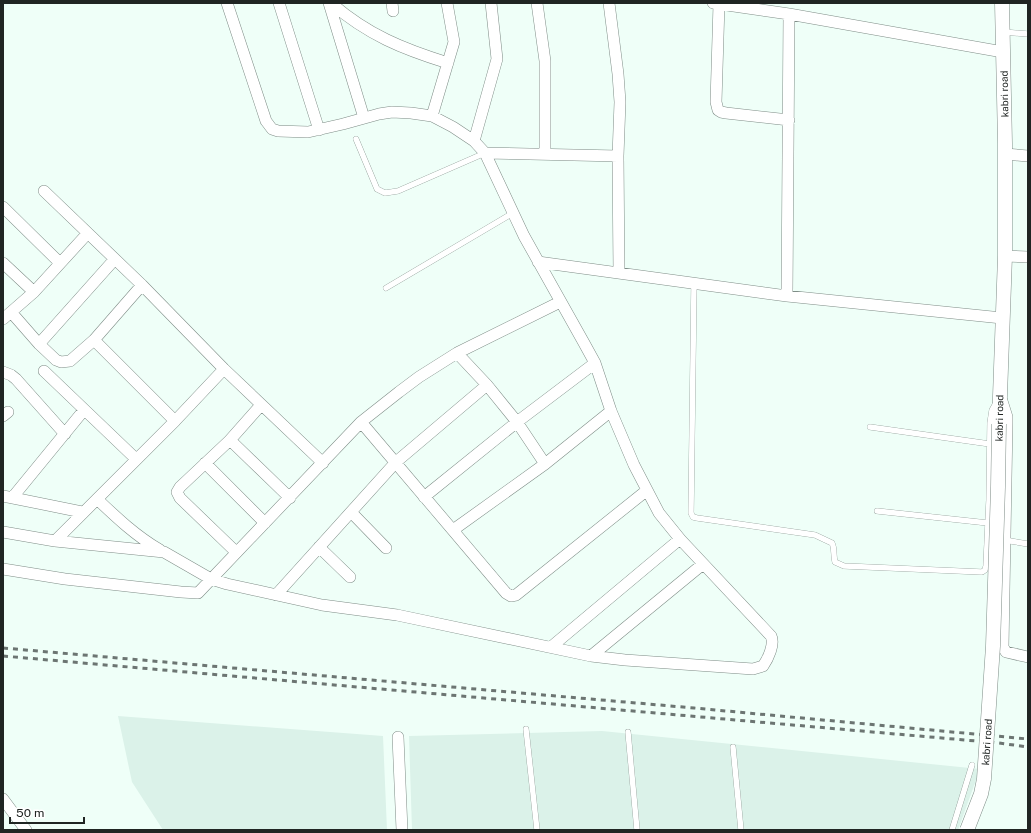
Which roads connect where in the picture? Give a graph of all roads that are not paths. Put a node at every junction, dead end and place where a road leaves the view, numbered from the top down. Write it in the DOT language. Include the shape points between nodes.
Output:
graph roads {
  1 [pos="227,3"];
  2 [pos="279,3"];
  3 [pos="330,3"];
  4 [pos="447,3"];
  5 [pos="491,3"];
  6 [pos="537,3"];
  7 [pos="609,3"];
  8 [pos="1002,3"];
  9 [pos="716,4"];
  10 [pos="789,14"];
  11 [pos="1003,32"];
  12 [pos="1028,34"];
  13 [pos="1003,52"];
  14 [pos="448,64"];
  15 [pos="432,116"];
  16 [pos="364,118"];
  17 [pos="789,120"];
  18 [pos="320,130"];
  19 [pos="356,139"];
  20 [pos="474,141"];
  21 [pos="485,154"];
  22 [pos="545,154"];
  23 [pos="1005,154"];
  24 [pos="618,156"];
  25 [pos="1028,156"];
  26 [pos="44,191"];
  27 [pos="3,207"];
  28 [pos="513,213"];
  29 [pos="87,234"];
  30 [pos="1005,256"];
  31 [pos="1028,257"];
  32 [pos="114,260"];
  33 [pos="538,262"];
  34 [pos="3,263"];
  35 [pos="60,263"];
  36 [pos="619,273"];
  37 [pos="694,282"];
  38 [pos="142,285"];
  39 [pos="386,288"];
  40 [pos="34,292"];
  41 [pos="787,296"];
  42 [pos="560,302"];
  43 [pos="7,315"];
  44 [pos="1002,318"];
  45 [pos="94,340"];
  46 [pos="39,344"];
  47 [pos="457,353"];
  48 [pos="594,363"];
  49 [pos="224,370"];
  50 [pos="44,371"];
  51 [pos="3,372"];
  52 [pos="487,385"];
  53 [pos="1000,395"];
  54 [pos="261,405"];
  55 [pos="84,410"];
  56 [pos="611,411"];
  57 [pos="175,421"];
  58 [pos="362,422"];
  59 [pos="517,422"];
  60 [pos="870,427"];
  61 [pos="65,434"];
  62 [pos="230,440"];
  63 [pos="990,444"];
  64 [pos="136,459"];
  65 [pos="396,462"];
  66 [pos="205,463"];
  67 [pos="323,463"];
  68 [pos="545,464"];
  69 [pos="646,491"];
  70 [pos="8,497"];
  71 [pos="424,497"];
  72 [pos="290,498"];
  73 [pos="97,499"];
  74 [pos="877,511"];
  75 [pos="82,512"];
  76 [pos="351,512"];
  77 [pos="265,523"];
  78 [pos="988,523"];
  79 [pos="453,530"];
  80 [pos="3,532"];
  81 [pos="680,539"];
  82 [pos="1004,540"];
  83 [pos="55,541"];
  84 [pos="1028,544"];
  85 [pos="319,547"];
  86 [pos="386,548"];
  87 [pos="164,552"];
  88 [pos="236,552"];
  89 [pos="703,564"];
  90 [pos="3,569"];
  91 [pos="350,577"];
  92 [pos="211,579"];
  93 [pos="276,595"];
  94 [pos="550,647"];
  95 [pos="591,656"];
  96 [pos="1028,657"];
  97 [pos="526,729"];
  98 [pos="628,732"];
  99 [pos="398,737"];
  100 [pos="733,747"];
  101 [pos="972,764"];
  102 [pos="3,799"];
  103 [pos="26,830"];
  104 [pos="402,830"];
  105 [pos="538,830"];
  106 [pos="637,830"];
  107 [pos="741,830"];
  108 [pos="952,830"];
  109 [pos="966,830"];
  1 -- 18 [label="street" via="268,125 278,131"];
  2 -- 18 [label="street"];
  3 -- 14 [label="street" via="392,43"];
  3 -- 16 [label="street"];
  4 -- 14 [label="street" via="454,42"];
  5 -- 20 [label="street" via="497,59"];
  6 -- 22 [label="street" via="545,61"];
  7 -- 24 [label="street" via="620,102"];
  8 -- 11 [label="street, kabri road"];
  9 -- 10 [label="street"];
  9 -- 17 [label="street" via="718,110"];
  10 -- 13 [label="street"];
  10 -- 17 [label="street"];
  11 -- 12 [label="lane"];
  11 -- 13 [label="street, kabri road"];
  13 -- 23 [label="street, kabri road"];
  14 -- 15 [label="street"];
  15 -- 16 [label="street" via="392,112"];
  15 -- 20 [label="street"];
  16 -- 18 [label="street"];
  17 -- 41 [label="street"];
  19 -- 21 [label="lane" via="377,189 385,193 398,191"];
  20 -- 21 [label="street"];
  21 -- 22 [label="street"];
  21 -- 28 [label="street"];
  22 -- 24 [label="street"];
  23 -- 25 [label="street"];
  23 -- 30 [label="street, kabri road"];
  24 -- 36 [label="street"];
  26 -- 29 [label="street"];
  27 -- 35 [label="street"];
  28 -- 33 [label="street"];
  28 -- 39 [label="lane"];
  29 -- 32 [label="street"];
  29 -- 35 [label="street"];
  30 -- 31 [label="street"];
  30 -- 44 [label="street, kabri road"];
  32 -- 38 [label="street"];
  32 -- 46 [label="street"];
  33 -- 36 [label="street"];
  33 -- 42 [label="street"];
  34 -- 40 [label="street"];
  35 -- 40 [label="street"];
  36 -- 37 [label="street"];
  37 -- 41 [label="street"];
  37 -- 78 [label="lane" via="691,513 693,517 815,535 832,543 835,562 844,566 982,572 986,566"];
  38 -- 45 [label="street"];
  38 -- 49 [label="street"];
  40 -- 43 [label="street"];
  41 -- 44 [label="street"];
  42 -- 47 [label="street"];
  42 -- 48 [label="street"];
  43 -- 46 [label="street"];
  44 -- 53 [label="street, kabri road"];
  45 -- 46 [label="street" via="74,358 65,362 56,360"];
  45 -- 57 [label="street"];
  47 -- 52 [label="street"];
  47 -- 58 [label="street" via="418,377"];
  48 -- 56 [label="street"];
  48 -- 59 [label="street"];
  49 -- 54 [label="street"];
  49 -- 57 [label="street"];
  50 -- 55 [label="street"];
  51 -- 61 [label="street" via="16,379"];
  52 -- 59 [label="street"];
  52 -- 65 [label="street"];
  53 -- 63 [label="lane" via="991,415"];
  53 -- 82 [label="street" via="1007,417"];
  53 -- 109 [label="street, kabri road, bridge" via="993,646 985,769 983,787"];
  54 -- 62 [label="street"];
  54 -- 67 [label="street"];
  55 -- 61 [label="street"];
  55 -- 64 [label="street"];
  56 -- 68 [label="street"];
  56 -- 69 [label="street"];
  57 -- 64 [label="street"];
  58 -- 65 [label="street"];
  58 -- 67 [label="street"];
  59 -- 68 [label="street"];
  59 -- 71 [label="street"];
  60 -- 63 [label="lane"];
  61 -- 70 [label="street"];
  62 -- 66 [label="street"];
  62 -- 72 [label="street"];
  63 -- 78 [label="lane"];
  64 -- 73 [label="street"];
  65 -- 71 [label="street"];
  65 -- 76 [label="street"];
  66 -- 77 [label="street"];
  66 -- 88 [label="street" via="180,487 178,495"];
  67 -- 72 [label="street"];
  68 -- 79 [label="street"];
  69 -- 79 [label="street" via="514,596 506,593"];
  69 -- 81 [label="street" via="659,513"];
  70 -- 75 [label="street"];
  71 -- 79 [label="street"];
  72 -- 77 [label="street"];
  73 -- 75 [label="street"];
  73 -- 87 [label="street" via="125,526"];
  74 -- 78 [label="lane"];
  75 -- 83 [label="street"];
  76 -- 85 [label="street"];
  76 -- 86 [label="street"];
  77 -- 88 [label="street"];
  80 -- 83 [label="street"];
  81 -- 89 [label="street"];
  81 -- 94 [label="street"];
  82 -- 84 [label="lane"];
  82 -- 96 [label="street" via="1003,647 1006,652"];
  83 -- 87 [label="street"];
  85 -- 91 [label="street"];
  85 -- 93 [label="street"];
  87 -- 92 [label="street"];
  88 -- 92 [label="street"];
  89 -- 95 [label="street"];
  89 -- 95 [label="street" via="772,638 763,666 752,668"];
  90 -- 92 [label="street" via="193,594 202,591"];
  92 -- 93 [label="street"];
  93 -- 94 [label="street" via="322,605 397,615"];
  94 -- 95 [label="street"];
  97 -- 105 [label="lane"];
  98 -- 106 [label="lane"];
  99 -- 104 [label="street"];
  100 -- 107 [label="lane"];
  101 -- 108 [label="lane"];
  102 -- 103 [label="street"];
}
